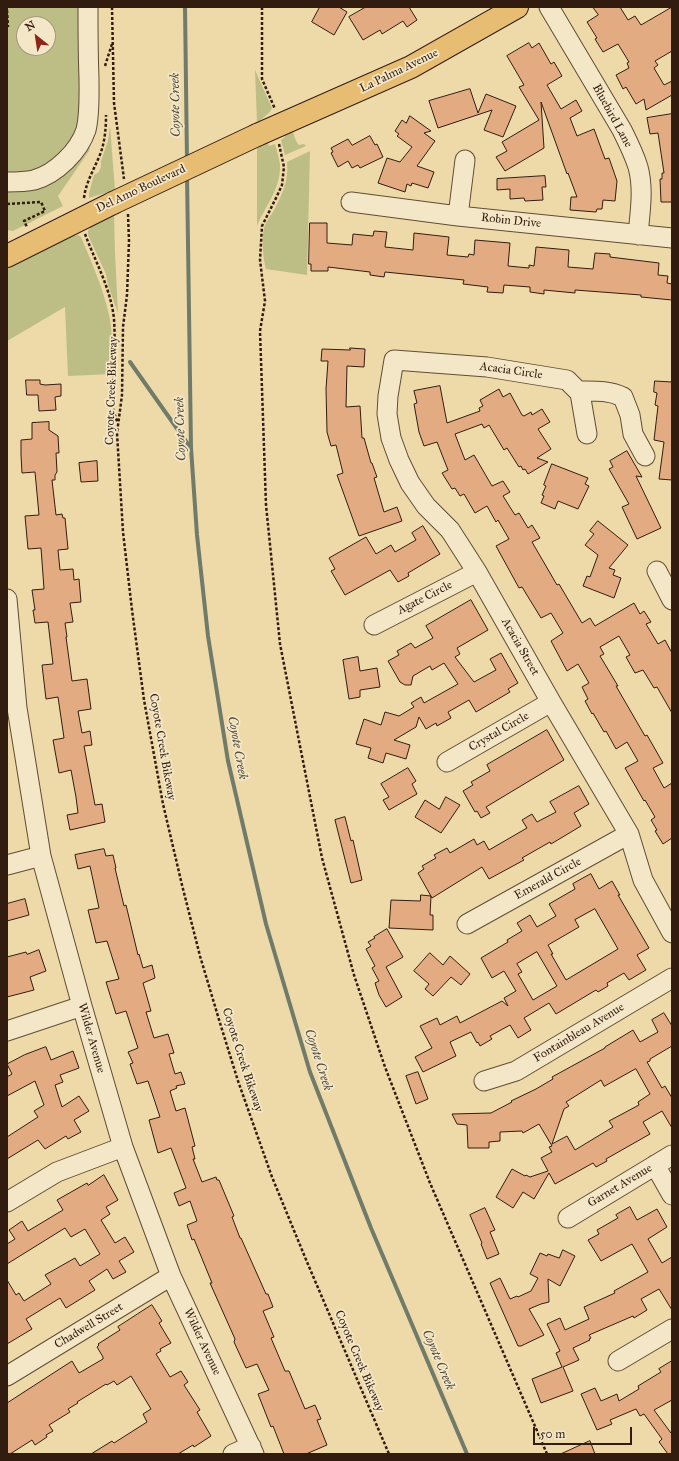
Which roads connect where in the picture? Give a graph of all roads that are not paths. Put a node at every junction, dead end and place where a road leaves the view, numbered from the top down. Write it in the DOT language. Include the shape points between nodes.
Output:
graph roads {
  1 [pos="88,7"];
  2 [pos="517,7"];
  3 [pos="549,7"];
  4 [pos="277,120"];
  5 [pos="465,160"];
  6 [pos="7,182"];
  7 [pos="351,202"];
  8 [pos="458,216"];
  9 [pos="638,234"];
  10 [pos="672,238"];
  11 [pos="7,256"];
  12 [pos="394,360"];
  13 [pos="578,391"];
  14 [pos="586,434"];
  15 [pos="645,456"];
  16 [pos="657,571"];
  17 [pos="477,572"];
  18 [pos="7,599"];
  19 [pos="672,600"];
  20 [pos="374,625"];
  21 [pos="551,702"];
  22 [pos="12,709"];
  23 [pos="447,762"];
  24 [pos="629,834"];
  25 [pos="41,856"];
  26 [pos="7,865"];
  27 [pos="467,924"];
  28 [pos="672,933"];
  29 [pos="672,978"];
  30 [pos="82,1006"];
  31 [pos="7,1031"];
  32 [pos="484,1081"];
  33 [pos="123,1147"];
  34 [pos="672,1155"];
  35 [pos="655,1165"];
  36 [pos="672,1195"];
  37 [pos="7,1202"];
  38 [pos="568,1218"];
  39 [pos="171,1276"];
  40 [pos="672,1329"];
  41 [pos="618,1361"];
  42 [pos="7,1376"];
  43 [pos="252,1450"];
  44 [pos="233,1454"];
  1 -- 6 [label="street" via="89,100 86,129 67,160 52,171 36,179"];
  2 -- 4 [label="main road, La Palma Avenue" via="411,67"];
  3 -- 9 [label="street, Bluebird Lane" via="631,148 638,166 640,181"];
  4 -- 11 [label="main road, Del Amo Boulevard, bridge" via="257,135"];
  5 -- 8 [label="street"];
  7 -- 8 [label="street, Robin Drive"];
  8 -- 9 [label="street, Robin Drive"];
  9 -- 10 [label="street, Robin Drive"];
  12 -- 13 [label="street, Acacia Circle" via="488,367 567,380"];
  12 -- 17 [label="street, Acacia Street" via="387,414 391,438 399,460 410,483 426,506 450,530"];
  13 -- 14 [label="street"];
  13 -- 15 [label="street" via="600,390 623,397 630,415 632,434"];
  16 -- 19 [label="street"];
  17 -- 20 [label="street, Agate Circle"];
  17 -- 21 [label="street, Acacia Street"];
  18 -- 22 [label="street, Wilder Avenue"];
  21 -- 23 [label="street, Crystal Circle"];
  21 -- 24 [label="street, Acacia Street"];
  22 -- 25 [label="street, Wilder Avenue"];
  24 -- 27 [label="street, Emerald Circle"];
  24 -- 28 [label="street, Acacia Street" via="643,880"];
  25 -- 26 [label="street"];
  25 -- 30 [label="street, Wilder Avenue"];
  29 -- 32 [label="street, Fontainbleau Avenue" via="516,1071"];
  30 -- 31 [label="street"];
  30 -- 33 [label="street, Wilder Avenue"];
  33 -- 37 [label="street" via="57,1172"];
  33 -- 39 [label="street, Wilder Avenue"];
  34 -- 35 [label="street, Garnet Avenue"];
  35 -- 36 [label="street"];
  35 -- 38 [label="street, Garnet Avenue"];
  39 -- 42 [label="street, Chadwell Street"];
  39 -- 43 [label="street, Wilder Avenue"];
  40 -- 41 [label="street"];
  43 -- 44 [label="street"];
}
